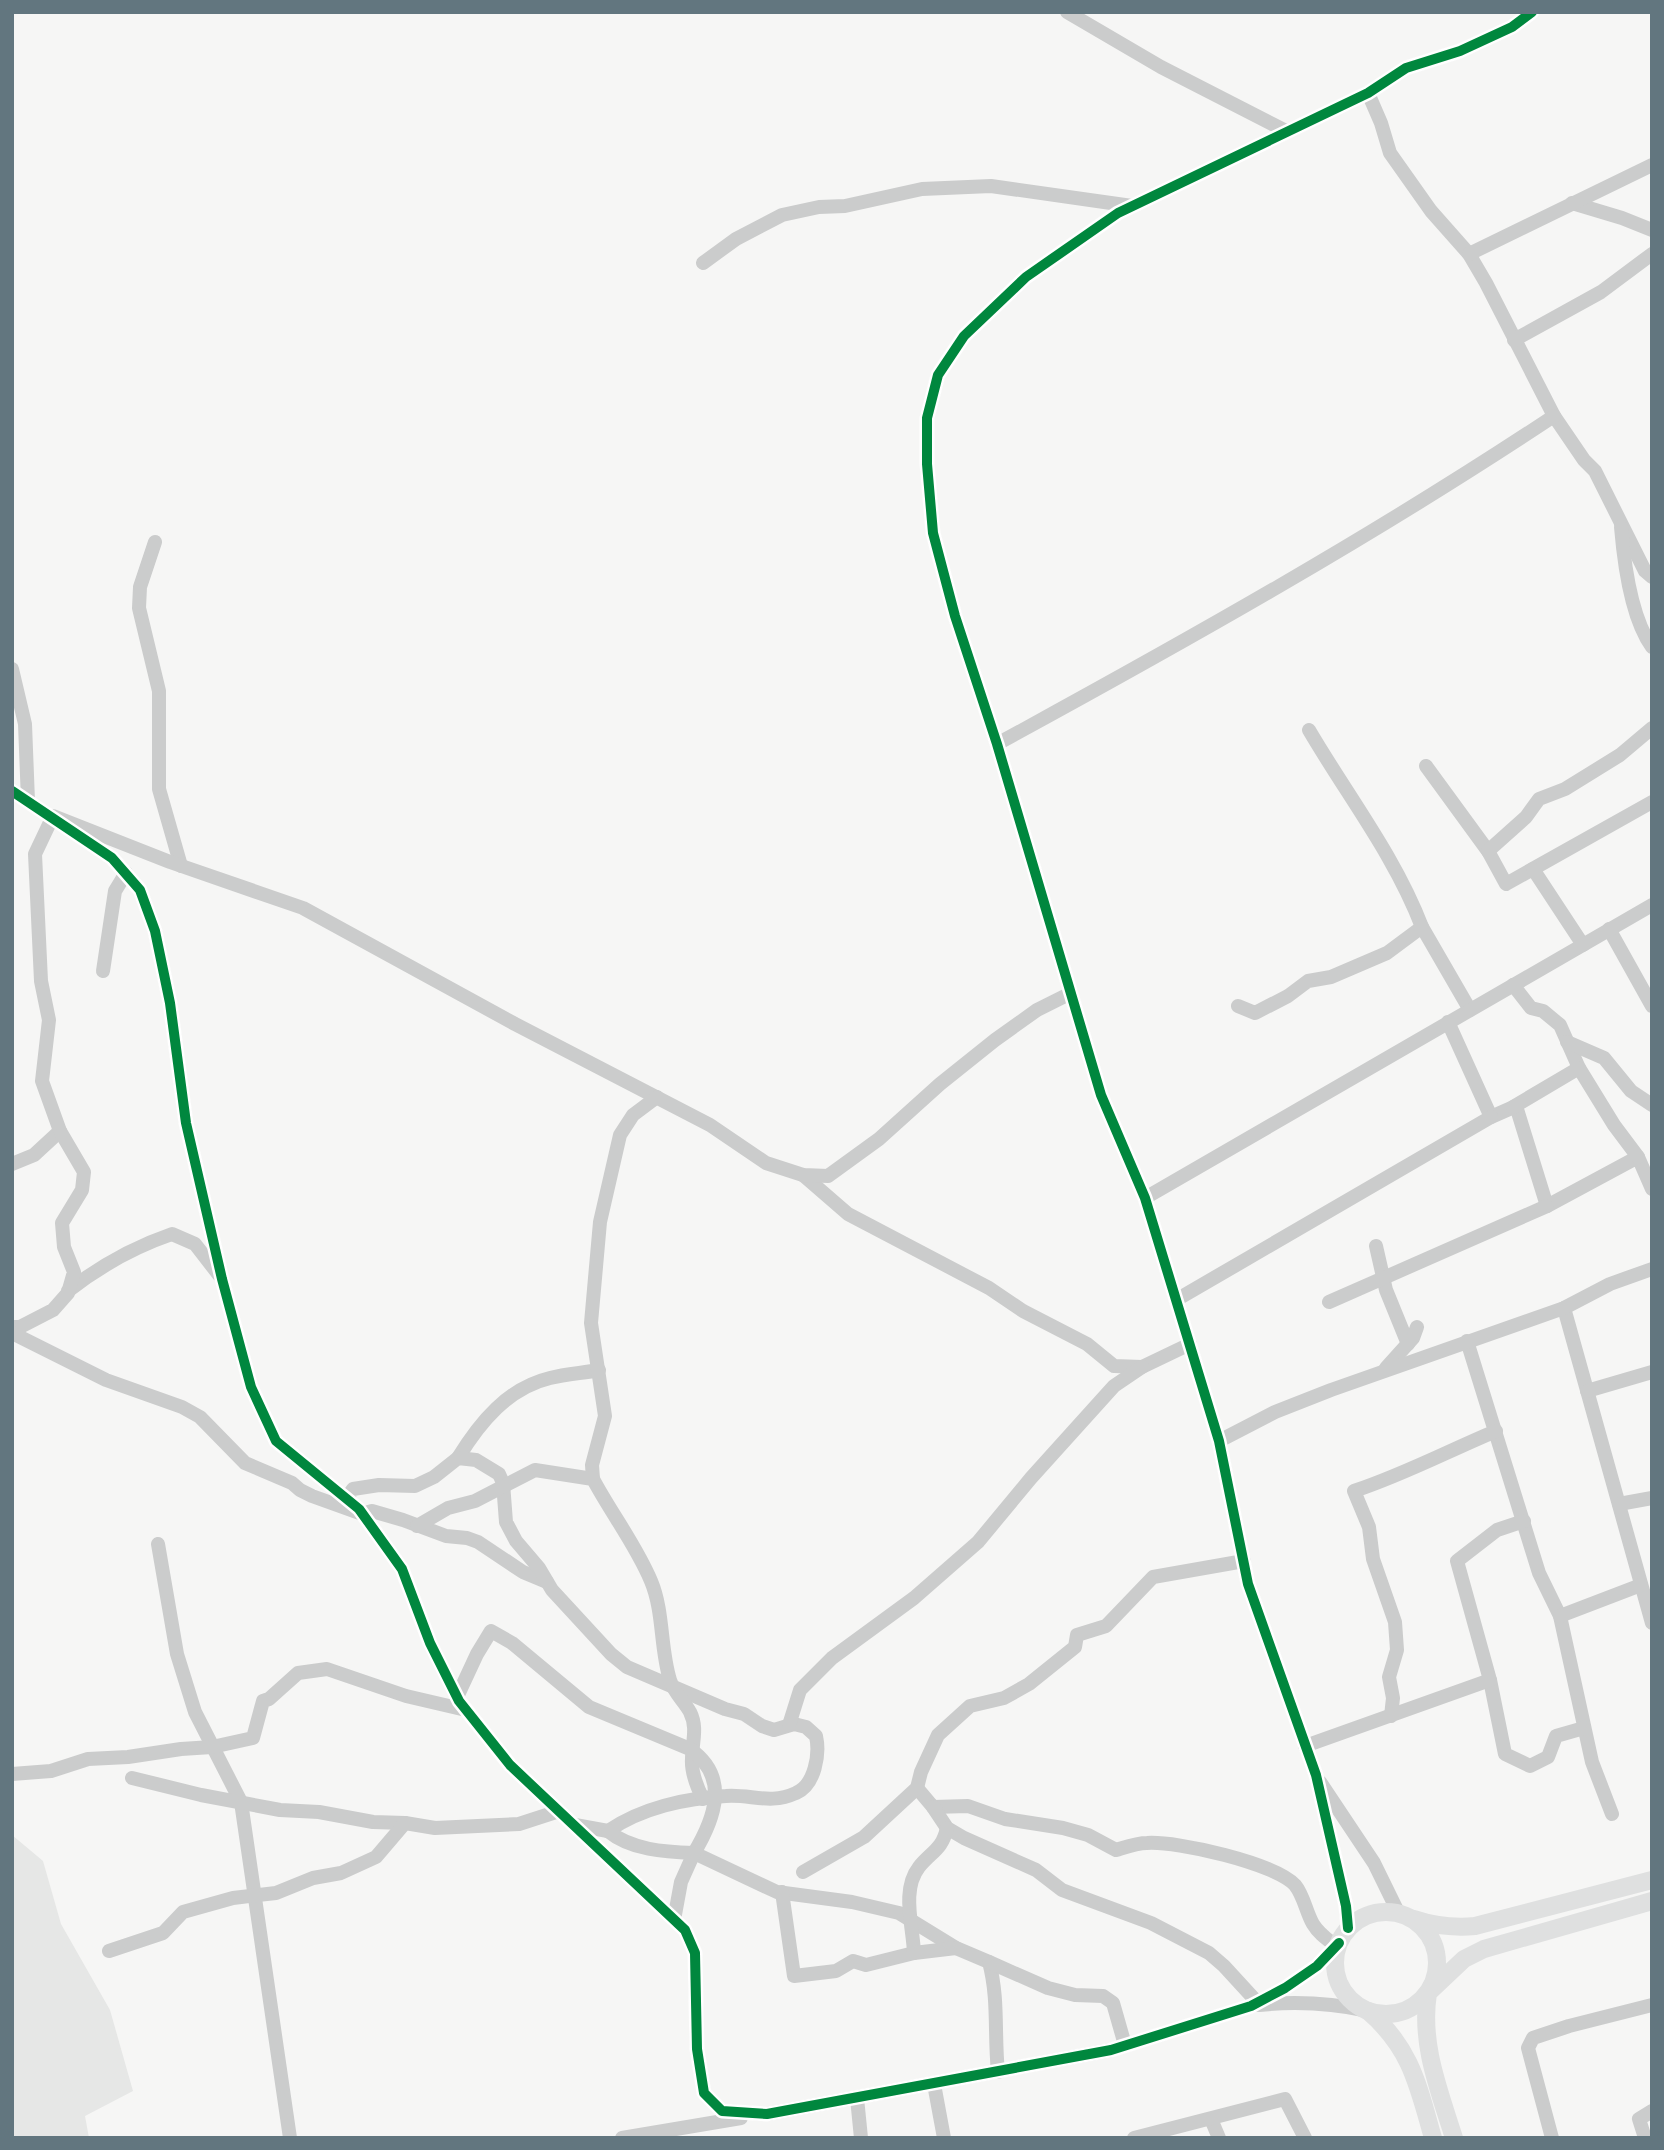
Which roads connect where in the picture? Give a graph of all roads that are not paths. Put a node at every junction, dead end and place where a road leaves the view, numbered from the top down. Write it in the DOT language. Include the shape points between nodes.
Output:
graph roads {
  1 [pos="1067,12"];
  2 [pos="1532,12"];
  3 [pos="1368,93"];
  4 [pos="1286,131"];
  5 [pos="1652,165"];
  6 [pos="1572,203"];
  7 [pos="1132,206"];
  8 [pos="1652,230"];
  9 [pos="1469,254"];
  10 [pos="1652,254"];
  11 [pos="703,263"];
  12 [pos="1514,340"];
  13 [pos="1554,416"];
  14 [pos="1620,519"];
  15 [pos="155,542"];
  16 [pos="1652,576"];
  17 [pos="1652,647"];
  18 [pos="12,669"];
  19 [pos="1652,728"];
  20 [pos="1309,730"];
  21 [pos="997,744"];
  22 [pos="1426,766"];
  23 [pos="12,791"];
  24 [pos="28,801"];
  25 [pos="1652,802"];
  26 [pos="53,816"];
  27 [pos="1488,851"];
  28 [pos="181,866"];
  29 [pos="1533,869"];
  30 [pos="126,873"];
  31 [pos="1652,905"];
  32 [pos="1422,927"];
  33 [pos="1609,929"];
  34 [pos="1583,945"];
  35 [pos="103,971"];
  36 [pos="1513,985"];
  37 [pos="1071,993"];
  38 [pos="1238,1006"];
  39 [pos="1652,1006"];
  40 [pos="1470,1010"];
  41 [pos="1448,1023"];
  42 [pos="1567,1042"];
  43 [pos="1580,1068"];
  44 [pos="657,1097"];
  45 [pos="1652,1105"];
  46 [pos="1513,1107"];
  47 [pos="1491,1117"];
  48 [pos="60,1131"];
  49 [pos="1637,1157"];
  50 [pos="12,1164"];
  51 [pos="803,1175"];
  52 [pos="1650,1181"];
  53 [pos="1145,1198"];
  54 [pos="1547,1206"];
  55 [pos="1376,1245"];
  56 [pos="1652,1269"];
  57 [pos="222,1279"];
  58 [pos="1383,1279"];
  59 [pos="68,1291"];
  60 [pos="1176,1300"];
  61 [pos="1329,1302"];
  62 [pos="1564,1308"];
  63 [pos="12,1327"];
  64 [pos="1417,1327"];
  65 [pos="12,1333"];
  66 [pos="1467,1341"];
  67 [pos="1408,1343"];
  68 [pos="1190,1345"];
  69 [pos="1142,1367"];
  70 [pos="598,1370"];
  71 [pos="1382,1372"];
  72 [pos="1652,1372"];
  73 [pos="1587,1391"];
  74 [pos="1496,1432"];
  75 [pos="1219,1441"];
  76 [pos="458,1458"];
  77 [pos="593,1479"];
  78 [pos="503,1486"];
  79 [pos="1652,1498"];
  80 [pos="346,1499"];
  81 [pos="1619,1504"];
  82 [pos="362,1514"];
  83 [pos="1524,1521"];
  84 [pos="417,1526"];
  85 [pos="158,1545"];
  86 [pos="1244,1561"];
  87 [pos="547,1581"];
  88 [pos="1641,1585"];
  89 [pos="1560,1616"];
  90 [pos="1652,1623"];
  91 [pos="1490,1680"];
  92 [pos="674,1688"];
  93 [pos="461,1703"];
  94 [pos="1391,1716"];
  95 [pos="789,1725"];
  96 [pos="1584,1728"];
  97 [pos="1305,1746"];
  98 [pos="212,1747"];
  99 [pos="692,1751"];
  100 [pos="12,1774"];
  101 [pos="1316,1775"];
  102 [pos="132,1777"];
  103 [pos="917,1787"];
  104 [pos="710,1798"];
  105 [pos="241,1802"];
  106 [pos="933,1807"];
  107 [pos="559,1811"];
  108 [pos="1612,1814"];
  109 [pos="405,1823"];
  110 [pos="574,1825"];
  111 [pos="947,1828"];
  112 [pos="608,1831"];
  113 [pos="694,1853"];
  114 [pos="803,1872"];
  115 [pos="1652,1880"];
  116 [pos="782,1892"];
  117 [pos="253,1896"];
  118 [pos="1652,1901"];
  119 [pos="1404,1916"];
  120 [pos="911,1919"];
  121 [pos="674,1920"];
  122 [pos="1341,1939"];
  123 [pos="956,1948"];
  124 [pos="109,1951"];
  125 [pos="914,1954"];
  126 [pos="989,1962"];
  127 [pos="1428,1993"];
  128 [pos="1254,2004"];
  129 [pos="1652,2005"];
  130 [pos="1368,2011"];
  131 [pos="1125,2045"];
  132 [pos="998,2072"];
  133 [pos="934,2084"];
  134 [pos="857,2098"];
  135 [pos="1652,2111"];
  136 [pos="767,2114"];
  137 [pos="1211,2119"];
  138 [pos="290,2138"];
  139 [pos="622,2138"];
  140 [pos="861,2138"];
  141 [pos="944,2138"];
  142 [pos="1134,2138"];
  143 [pos="1219,2138"];
  144 [pos="1305,2138"];
  145 [pos="1433,2138"];
  146 [pos="1454,2138"];
  147 [pos="1552,2138"];
  148 [pos="1645,2138"];
  1 -- 4 [label="street"];
  2 -- 3 [label="street" via="1512,27 1460,51 1406,68"];
  3 -- 4 [label="street"];
  3 -- 9 [label="street" via="1390,153"];
  4 -- 7 [label="street"];
  5 -- 6 [label="street"];
  6 -- 8 [label="street"];
  6 -- 9 [label="street"];
  7 -- 11 [label="street" via="991,186 922,189 782,215"];
  7 -- 21 [label="street" via="1026,277 964,336 938,375 927,418 933,533"];
  9 -- 12 [label="street"];
  10 -- 12 [label="street" via="1601,292"];
  12 -- 13 [label="street"];
  13 -- 14 [label="street" via="1595,471"];
  13 -- 21 [label="street" via="1300,575"];
  14 -- 16 [label="street" via="1645,571"];
  14 -- 17 [label="street" via="1631,590"];
  15 -- 28 [label="street" via="140,587 139,608 159,691 159,789"];
  18 -- 24 [label="street" via="25,724"];
  19 -- 27 [label="street" via="1620,755 1565,789 1539,799"];
  20 -- 32 [label="street" via="1375,835"];
  21 -- 37 [label="street"];
  22 -- 27 [label="street"];
  23 -- 24 [label="street"];
  24 -- 26 [label="street"];
  25 -- 29 [label="street"];
  26 -- 28 [label="street"];
  26 -- 30 [label="street"];
  26 -- 48 [label="street" via="35,854 41,981 49,1020 42,1081"];
  27 -- 29 [label="street" via="1507,884"];
  28 -- 44 [label="street" via="303,908"];
  29 -- 34 [label="street"];
  30 -- 35 [label="street" via="115,891"];
  30 -- 57 [label="street" via="140,890 155,931 186,1124"];
  31 -- 33 [label="street"];
  32 -- 38 [label="street" via="1387,953 1331,977 1307,981 1255,1013"];
  32 -- 40 [label="street"];
  33 -- 34 [label="street"];
  33 -- 39 [label="street"];
  34 -- 36 [label="street"];
  36 -- 40 [label="street"];
  36 -- 42 [label="street" via="1531,1008 1544,1011 1560,1026"];
  37 -- 51 [label="street" via="995,1040 879,1139 828,1176"];
  37 -- 53 [label="street" via="1101,1095"];
  40 -- 41 [label="street"];
  41 -- 47 [label="street"];
  41 -- 53 [label="street"];
  42 -- 43 [label="street"];
  42 -- 45 [label="street" via="1604,1058 1631,1091"];
  43 -- 46 [label="street"];
  43 -- 49 [label="street"];
  44 -- 51 [label="street" via="710,1125 766,1163"];
  44 -- 70 [label="street" via="633,1115 620,1135 609,1177 591,1323"];
  46 -- 47 [label="street"];
  46 -- 54 [label="street"];
  47 -- 60 [label="street"];
  48 -- 50 [label="street" via="34,1155"];
  48 -- 59 [label="street" via="83,1172 82,1190 62,1223 64,1247 74,1272"];
  49 -- 52 [label="street"];
  49 -- 54 [label="street"];
  51 -- 69 [label="street" via="848,1214 989,1288 1087,1344 1114,1366"];
  53 -- 60 [label="street"];
  54 -- 58 [label="street"];
  55 -- 58 [label="street"];
  56 -- 62 [label="street"];
  57 -- 59 [label="street" via="195,1244 172,1234 91,1272"];
  57 -- 80 [label="street" via="251,1387 276,1441"];
  58 -- 61 [label="street"];
  58 -- 67 [label="street"];
  59 -- 63 [label="street" via="53,1310"];
  60 -- 68 [label="street"];
  62 -- 66 [label="street"];
  62 -- 73 [label="street"];
  64 -- 67 [label="street"];
  65 -- 82 [label="street" via="106,1380 182,1407 200,1418 245,1463"];
  66 -- 71 [label="street"];
  66 -- 74 [label="street"];
  67 -- 71 [label="street"];
  68 -- 69 [label="street"];
  68 -- 75 [label="street"];
  69 -- 95 [label="street" via="1114,1386 978,1542 914,1598 832,1658 800,1690"];
  70 -- 76 [label="street" via="549,1378 520,1390 494,1410"];
  70 -- 77 [label="street" via="605,1416 592,1465"];
  71 -- 75 [label="street" via="1275,1412"];
  72 -- 73 [label="street"];
  73 -- 81 [label="street"];
  74 -- 83 [label="street"];
  74 -- 94 [label="street" via="1354,1491 1369,1527 1373,1559 1395,1622 1397,1650 1389,1677"];
  75 -- 86 [label="street"];
  76 -- 78 [label="street" via="488,1467 499,1474"];
  76 -- 80 [label="street" via="415,1486 353,1489"];
  77 -- 78 [label="street" via="535,1469"];
  77 -- 92 [label="street" via="651,1580"];
  78 -- 84 [label="street"];
  78 -- 87 [label="street" via="506,1522"];
  79 -- 81 [label="street"];
  80 -- 82 [label="street"];
  81 -- 88 [label="street"];
  82 -- 84 [label="street" via="372,1511"];
  82 -- 93 [label="street" via="402,1569 430,1643"];
  83 -- 89 [label="street" via="1539,1573"];
  83 -- 91 [label="street" via="1497,1530 1457,1561"];
  84 -- 87 [label="street" via="478,1542 523,1572"];
  85 -- 98 [label="street" via="177,1654 195,1712"];
  86 -- 97 [label="street"];
  86 -- 103 [label="street" via="1153,1577 1106,1626 1077,1635 1075,1647 1029,1684 1004,1698 970,1706 939,1735"];
  87 -- 92 [label="street" via="611,1654 627,1667"];
  88 -- 89 [label="street"];
  88 -- 90 [label="street"];
  89 -- 96 [label="street"];
  91 -- 94 [label="street"];
  91 -- 96 [label="street" via="1505,1754 1531,1766 1548,1757 1556,1736"];
  92 -- 95 [label="street" via="774,1730"];
  92 -- 99 [label="street" via="690,1712 695,1731"];
  93 -- 98 [label="street" via="406,1696 327,1668 298,1673 262,1701 253,1738"];
  93 -- 99 [label="street" via="477,1654 491,1631 589,1707"];
  93 -- 107 [label="street" via="510,1765"];
  94 -- 97 [label="street"];
  95 -- 104 [label="street" via="806,1727 818,1743 810,1781 798,1793 777,1798"];
  96 -- 108 [label="street"];
  97 -- 101 [label="street"];
  98 -- 100 [label="street" via="88,1759 51,1770"];
  98 -- 105 [label="street"];
  99 -- 104 [label="street" via="703,1758 710,1773"];
  101 -- 119 [label="street"];
  101 -- 122 [label="street" via="1341,1883"];
  102 -- 105 [label="street"];
  103 -- 106 [label="street"];
  103 -- 114 [label="street" via="864,1837"];
  104 -- 112 [label="street" via="653,1808"];
  104 -- 113 [label="street" via="715,1808"];
  105 -- 109 [label="street"];
  105 -- 117 [label="street"];
  106 -- 111 [label="street"];
  106 -- 122 [label="street" via="968,1806 1005,1819 1063,1828 1116,1850 1166,1843 1255,1864 1293,1883 1320,1934"];
  107 -- 109 [label="street" via="519,1824 435,1828"];
  107 -- 110 [label="street"];
  109 -- 117 [label="street" via="376,1857 341,1873"];
  110 -- 112 [label="street"];
  110 -- 121 [label="street"];
  111 -- 120 [label="street" via="943,1843 917,1869 909,1886"];
  111 -- 128 [label="street" via="1036,1870 1062,1890 1152,1923 1209,1953"];
  112 -- 113 [label="street" via="633,1844"];
  113 -- 116 [label="street"];
  113 -- 121 [label="street" via="681,1882"];
  115 -- 119 [label="main road" via="1475,1926 1433,1925"];
  116 -- 120 [label="street" via="870,1905"];
  116 -- 125 [label="street" via="794,1976 836,1971 853,1961 866,1965"];
  117 -- 124 [label="street" via="183,1912 163,1933"];
  117 -- 138 [label="street"];
  118 -- 127 [label="main road" via="1483,1949 1464,1959"];
  119 -- 122 [label="main road" via="1377,1912 1362,1918"];
  119 -- 127 [label="main road" via="1423,1928 1433,1943 1437,1960"];
  120 -- 123 [label="street"];
  120 -- 125 [label="street"];
  121 -- 136 [label="street" via="685,1930 695,1953 697,2049 704,2093 722,2111"];
  122 -- 128 [label="street" via="1317,1966"];
  122 -- 130 [label="main road" via="1336,1967 1343,1990"];
  123 -- 125 [label="street"];
  123 -- 126 [label="street"];
  126 -- 131 [label="street" via="1048,1988 1103,1996 1113,2003"];
  126 -- 132 [label="street"];
  127 -- 130 [label="main road" via="1401,2012"];
  127 -- 146 [label="main road" via="1425,2032 1429,2055"];
  128 -- 130 [label="street" via="1333,2003"];
  128 -- 131 [label="street"];
  129 -- 147 [label="street" via="1534,2038 1528,2048"];
  130 -- 145 [label="main road" via="1399,2042"];
  131 -- 132 [label="street"];
  132 -- 133 [label="street"];
  133 -- 134 [label="street"];
  133 -- 141 [label="street"];
  134 -- 136 [label="street"];
  134 -- 140 [label="street"];
  135 -- 148 [label="street" via="1639,2119"];
  136 -- 139 [label="street"];
  137 -- 142 [label="street"];
  137 -- 143 [label="street"];
  137 -- 144 [label="street" via="1285,2099"];
}
